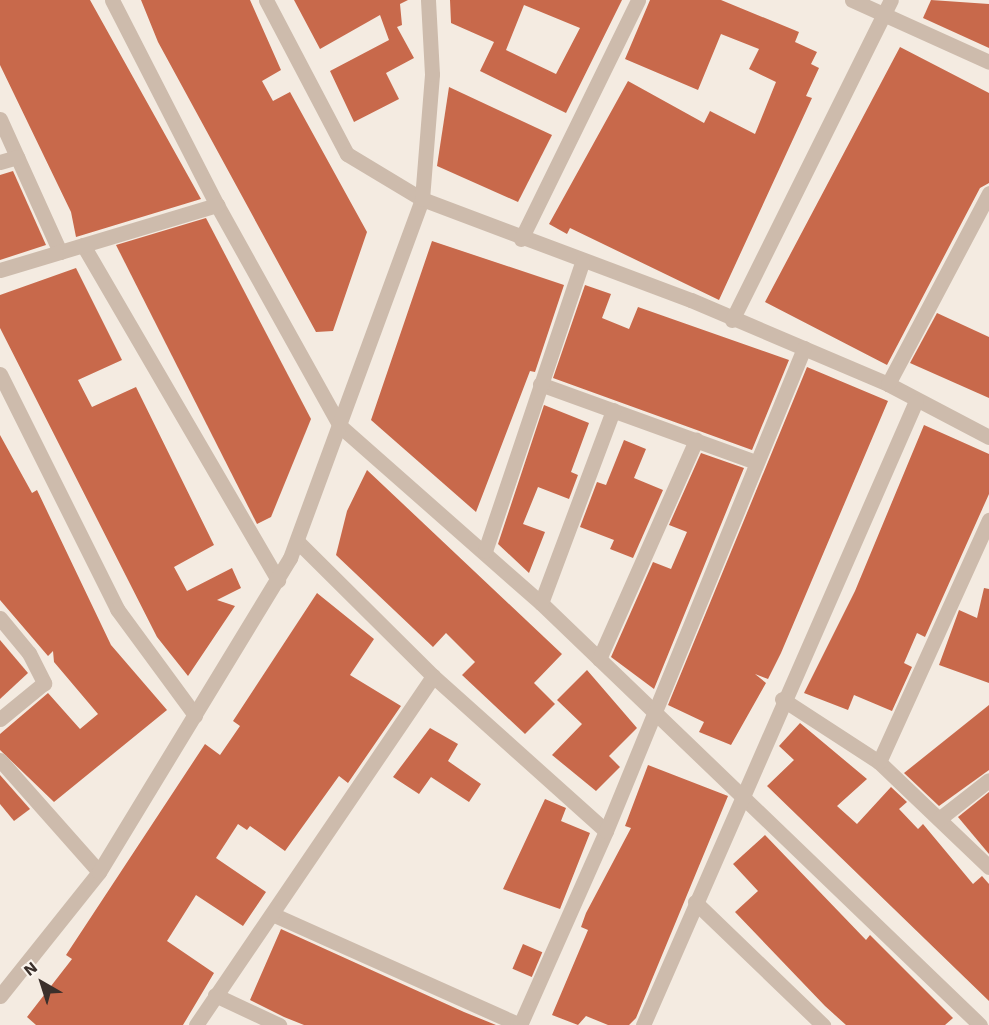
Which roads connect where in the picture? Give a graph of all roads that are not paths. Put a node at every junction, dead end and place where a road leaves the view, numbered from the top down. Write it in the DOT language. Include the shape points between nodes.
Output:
graph roads {
  1 [pos="112,0"];
  2 [pos="266,0"];
  3 [pos="428,0"];
  4 [pos="638,0"];
  5 [pos="852,0"];
  6 [pos="888,7"];
  7 [pos="989,62"];
  8 [pos="0,119"];
  9 [pos="17,157"];
  10 [pos="0,162"];
  11 [pos="989,193"];
  12 [pos="422,199"];
  13 [pos="217,206"];
  14 [pos="521,239"];
  15 [pos="83,245"];
  16 [pos="60,252"];
  17 [pos="582,264"];
  18 [pos="0,270"];
  19 [pos="732,320"];
  20 [pos="804,348"];
  21 [pos="0,374"];
  22 [pos="540,384"];
  23 [pos="888,384"];
  24 [pos="916,401"];
  25 [pos="613,410"];
  26 [pos="340,426"];
  27 [pos="989,437"];
  28 [pos="696,440"];
  29 [pos="756,462"];
  30 [pos="989,520"];
  31 [pos="297,541"];
  32 [pos="485,551"];
  33 [pos="278,580"];
  34 [pos="541,603"];
  35 [pos="0,618"];
  36 [pos="599,659"];
  37 [pos="433,676"];
  38 [pos="782,699"];
  39 [pos="650,712"];
  40 [pos="195,715"];
  41 [pos="0,719"];
  42 [pos="0,760"];
  43 [pos="879,762"];
  44 [pos="989,780"];
  45 [pos="738,798"];
  46 [pos="939,819"];
  47 [pos="606,831"];
  48 [pos="987,862"];
  49 [pos="99,872"];
  50 [pos="695,902"];
  51 [pos="272,914"];
  52 [pos="215,995"];
  53 [pos="0,996"];
  54 [pos="196,1025"];
  55 [pos="279,1025"];
  56 [pos="520,1025"];
  57 [pos="643,1025"];
  58 [pos="823,1025"];
  59 [pos="980,1025"];
  1 -- 13 [label="street"];
  2 -- 12 [label="street" via="347,154"];
  3 -- 12 [label="street" via="432,74"];
  4 -- 14 [label="street"];
  5 -- 6 [label="street"];
  6 -- 7 [label="street"];
  6 -- 19 [label="street"];
  8 -- 9 [label="street"];
  9 -- 10 [label="street"];
  9 -- 16 [label="street"];
  11 -- 23 [label="street"];
  12 -- 14 [label="street"];
  12 -- 26 [label="street"];
  13 -- 15 [label="street"];
  13 -- 26 [label="street"];
  14 -- 17 [label="street"];
  15 -- 16 [label="street"];
  15 -- 33 [label="street"];
  16 -- 18 [label="street"];
  17 -- 19 [label="street"];
  17 -- 22 [label="street"];
  19 -- 20 [label="street"];
  20 -- 23 [label="street"];
  20 -- 29 [label="street"];
  21 -- 40 [label="street" via="117,609"];
  22 -- 25 [label="street"];
  22 -- 32 [label="street"];
  23 -- 24 [label="street"];
  24 -- 27 [label="street"];
  24 -- 38 [label="street"];
  25 -- 28 [label="street"];
  25 -- 34 [label="street"];
  26 -- 31 [label="street"];
  26 -- 32 [label="street"];
  28 -- 29 [label="street"];
  28 -- 36 [label="street"];
  29 -- 39 [label="street"];
  30 -- 43 [label="street"];
  31 -- 33 [label="street"];
  31 -- 37 [label="street"];
  32 -- 34 [label="street"];
  33 -- 40 [label="street"];
  34 -- 36 [label="street"];
  35 -- 41 [label="street" via="29,653 44,683"];
  36 -- 39 [label="street"];
  37 -- 47 [label="street"];
  37 -- 51 [label="street"];
  38 -- 43 [label="street"];
  38 -- 45 [label="street"];
  39 -- 45 [label="street"];
  39 -- 47 [label="street"];
  40 -- 49 [label="street"];
  42 -- 49 [label="street"];
  43 -- 46 [label="street"];
  44 -- 46 [label="street"];
  45 -- 50 [label="street"];
  45 -- 59 [label="street"];
  46 -- 48 [label="street"];
  47 -- 56 [label="street"];
  49 -- 53 [label="street"];
  50 -- 57 [label="street"];
  50 -- 58 [label="street"];
  51 -- 52 [label="street"];
  51 -- 56 [label="street"];
  52 -- 54 [label="street"];
  52 -- 55 [label="street"];
}
